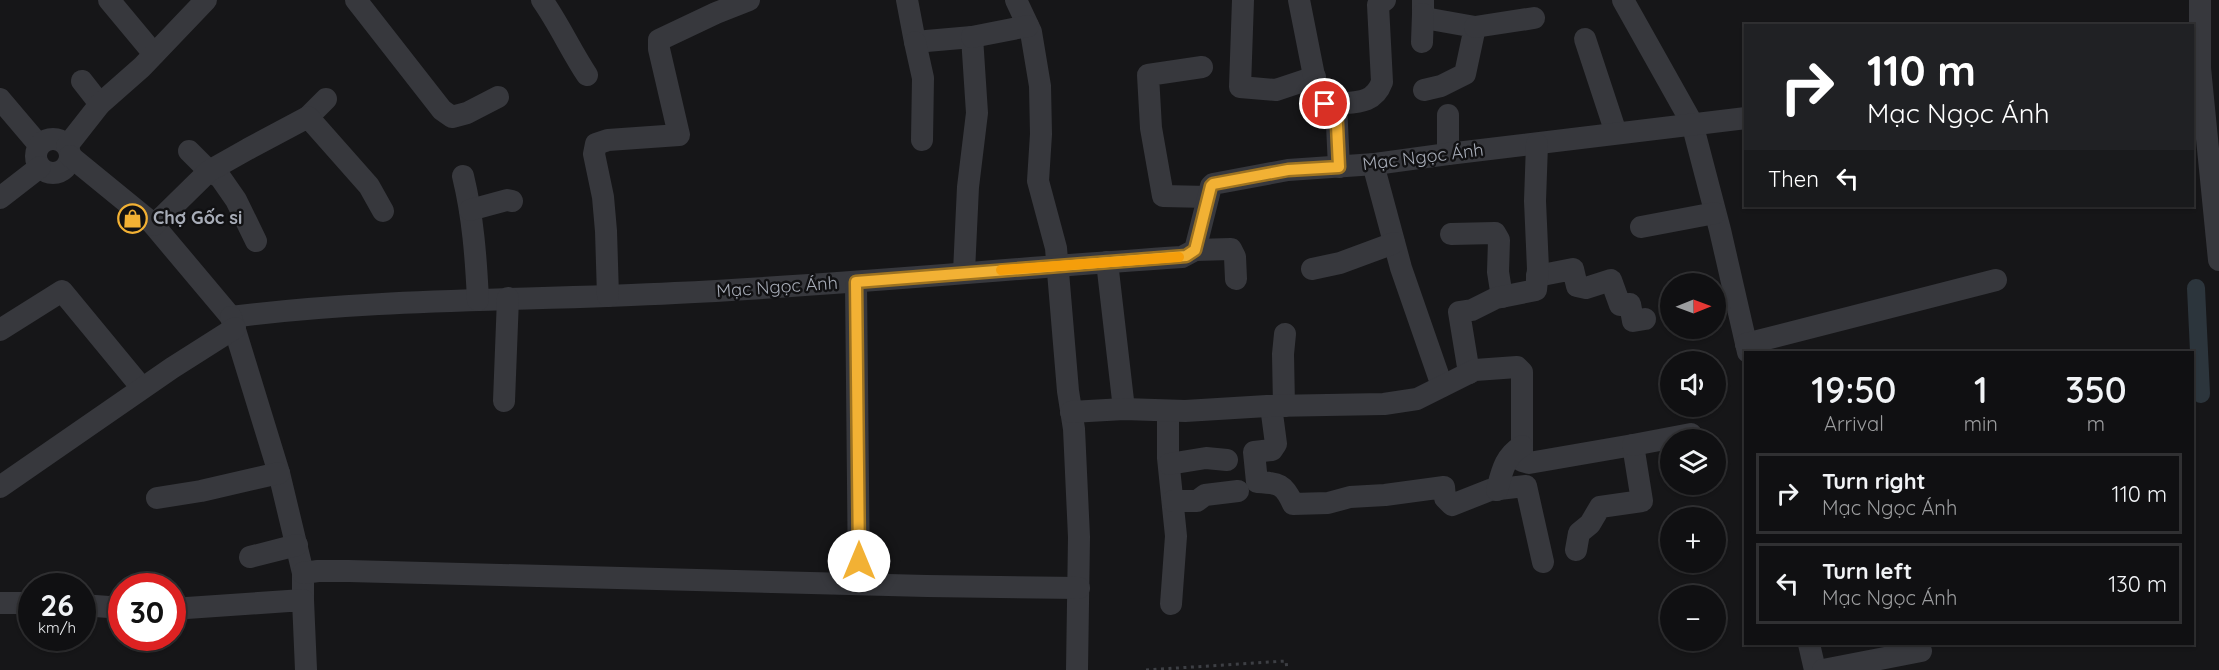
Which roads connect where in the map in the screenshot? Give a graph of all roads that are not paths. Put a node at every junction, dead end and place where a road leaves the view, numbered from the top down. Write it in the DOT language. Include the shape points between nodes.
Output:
graph roads {
  1 [pos="109,0"];
  2 [pos="206,0"];
  3 [pos="356,0"];
  4 [pos="542,0"];
  5 [pos="749,0"];
  6 [pos="907,0"];
  7 [pos="1016,0"];
  8 [pos="1243,0"];
  9 [pos="1299,0"];
  10 [pos="1385,0"];
  11 [pos="1623,0"];
  12 [pos="1423,7"];
  13 [pos="2207,7"];
  14 [pos="1534,18"];
  15 [pos="1028,26"];
  16 [pos="1475,27"];
  17 [pos="972,37"];
  18 [pos="1585,39"];
  19 [pos="915,42"];
  20 [pos="1422,42"];
  21 [pos="154,54"];
  22 [pos="2196,63"];
  23 [pos="1202,66"];
  24 [pos="587,75"];
  25 [pos="1315,77"];
  26 [pos="82,81"];
  27 [pos="1424,90"];
  28 [pos="498,97"];
  29 [pos="0,99"];
  30 [pos="326,99"];
  31 [pos="100,104"];
  32 [pos="1336,104"];
  33 [pos="1448,115"];
  34 [pos="309,117"];
  35 [pos="1744,118"];
  36 [pos="1692,123"];
  37 [pos="1616,134"];
  38 [pos="922,140"];
  39 [pos="1537,144"];
  40 [pos="68,151"];
  41 [pos="189,151"];
  42 [pos="1448,154"];
  43 [pos="40,156"];
  44 [pos="1373,164"];
  45 [pos="1339,167"];
  46 [pos="209,171"];
  47 [pos="463,176"];
  48 [pos="1208,197"];
  49 [pos="0,198"];
  50 [pos="512,201"];
  51 [pos="2216,205"];
  52 [pos="471,210"];
  53 [pos="383,211"];
  54 [pos="1715,213"];
  55 [pos="154,225"];
  56 [pos="1641,227"];
  57 [pos="1451,234"];
  58 [pos="256,241"];
  59 [pos="1394,243"];
  60 [pos="1195,250"];
  61 [pos="2219,260"];
  62 [pos="1107,262"];
  63 [pos="1057,265"];
  64 [pos="1312,269"];
  65 [pos="964,272"];
  66 [pos="1538,276"];
  67 [pos="1236,279"];
  68 [pos="1996,280"];
  69 [pos="856,282"];
  70 [pos="608,296"];
  71 [pos="1502,297"];
  72 [pos="508,298"];
  73 [pos="478,300"];
  74 [pos="1645,319"];
  75 [pos="233,322"];
  76 [pos="0,330"];
  77 [pos="1285,334"];
  78 [pos="1747,348"];
  79 [pos="1469,373"];
  80 [pos="1442,386"];
  81 [pos="142,388"];
  82 [pos="504,401"];
  83 [pos="1277,406"];
  84 [pos="1124,409"];
  85 [pos="1168,411"];
  86 [pos="1071,412"];
  87 [pos="1660,440"];
  88 [pos="1634,445"];
  89 [pos="1522,446"];
  90 [pos="1227,460"];
  91 [pos="1169,464"];
  92 [pos="279,473"];
  93 [pos="0,487"];
  94 [pos="1497,490"];
  95 [pos="1238,491"];
  96 [pos="157,498"];
  97 [pos="1173,501"];
  98 [pos="297,545"];
  99 [pos="1576,550"];
  100 [pos="250,557"];
  101 [pos="1543,562"];
  102 [pos="303,573"];
  103 [pos="859,583"];
  104 [pos="1086,595"];
  105 [pos="303,600"];
  106 [pos="0,603"];
  107 [pos="18,603"];
  108 [pos="1171,604"];
  109 [pos="186,608"];
  110 [pos="1809,645"];
  111 [pos="1922,651"];
  112 [pos="306,670"];
  113 [pos="1077,670"];
  114 [pos="1815,670"];
  115 [pos="1823,670"];
  1 -- 21 [label="street"];
  2 -- 21 [label="street"];
  3 -- 28 [label="street" via="442,110 452,117"];
  4 -- 24 [label="street"];
  5 -- 70 [label="street" via="659,40 679,135 597,144 594,154 603,197"];
  6 -- 19 [label="street"];
  7 -- 15 [label="street"];
  8 -- 25 [label="street" via="1240,87 1276,90"];
  9 -- 25 [label="street"];
  10 -- 32 [label="street" via="1378,5 1382,82 1379,91 1371,99"];
  11 -- 36 [label="street"];
  12 -- 16 [label="street" via="1430,19"];
  12 -- 20 [label="street"];
  13 -- 22 [label="street"];
  14 -- 16 [label="street"];
  15 -- 17 [label="street"];
  15 -- 63 [label="street" via="1040,86 1038,181"];
  16 -- 27 [label="street" via="1466,74"];
  17 -- 19 [label="street"];
  17 -- 65 [label="street" via="977,112"];
  18 -- 37 [label="street"];
  19 -- 38 [label="street" via="923,78"];
  21 -- 31 [label="street"];
  22 -- 51 [label="street"];
  23 -- 48 [label="street" via="1148,75 1151,128 1163,196"];
  25 -- 32 [label="street" via="1325,104"];
  26 -- 31 [label="street"];
  29 -- 43 [label="street"];
  30 -- 34 [label="street"];
  31 -- 40 [label="street"];
  32 -- 45 [label="street"];
  33 -- 42 [label="street"];
  34 -- 46 [label="street"];
  34 -- 53 [label="street" via="369,186"];
  35 -- 36 [label="street, Mạc Ngọc Ánh"];
  36 -- 37 [label="street, Mạc Ngọc Ánh"];
  36 -- 54 [label="street"];
  37 -- 39 [label="street, Mạc Ngọc Ánh"];
  39 -- 42 [label="street, Mạc Ngọc Ánh"];
  39 -- 66 [label="street"];
  40 -- 43 [label="street" via="58,140 48,139"];
  40 -- 43 [label="street" via="67,166 58,172 48,172"];
  40 -- 55 [label="street"];
  41 -- 46 [label="street"];
  42 -- 44 [label="street, Mạc Ngọc Ánh"];
  43 -- 49 [label="street"];
  44 -- 45 [label="street, Mạc Ngọc Ánh"];
  44 -- 59 [label="street"];
  45 -- 48 [label="street, Mạc Ngọc Ánh" via="1288,170 1216,184 1211,186"];
  46 -- 55 [label="street"];
  46 -- 58 [label="street" via="220,177"];
  47 -- 52 [label="street"];
  48 -- 60 [label="street"];
  50 -- 52 [label="street"];
  51 -- 61 [label="street"];
  52 -- 73 [label="street"];
  54 -- 56 [label="street"];
  54 -- 78 [label="street"];
  55 -- 75 [label="street"];
  57 -- 71 [label="street" via="1495,233 1499,240"];
  59 -- 64 [label="street"];
  59 -- 80 [label="street"];
  60 -- 62 [label="street, Mạc Ngọc Ánh" via="1182,257"];
  60 -- 67 [label="street, Mạc Ngọc Ánh" via="1231,249"];
  62 -- 63 [label="street, Mạc Ngọc Ánh"];
  62 -- 84 [label="street"];
  63 -- 65 [label="street, Mạc Ngọc Ánh"];
  63 -- 86 [label="street"];
  65 -- 69 [label="street, Mạc Ngọc Ánh"];
  66 -- 71 [label="street" via="1536,290"];
  66 -- 74 [label="street" via="1573,269 1577,286 1586,288 1611,280 1620,306 1630,304 1633,321"];
  68 -- 78 [label="street"];
  69 -- 70 [label="street, Mạc Ngọc Ánh"];
  69 -- 103 [label="street"];
  70 -- 72 [label="street, Mạc Ngọc Ánh"];
  71 -- 79 [label="street" via="1460,312"];
  72 -- 73 [label="street, Mạc Ngọc Ánh"];
  72 -- 82 [label="street"];
  73 -- 75 [label="street, Mạc Ngọc Ánh" via="281,302"];
  75 -- 81 [label="street"];
  75 -- 92 [label="street"];
  76 -- 81 [label="street" via="62,291"];
  77 -- 83 [label="street"];
  79 -- 80 [label="street"];
  79 -- 89 [label="street" via="1517,367 1522,372"];
  80 -- 83 [label="street" via="1417,399 1384,404"];
  81 -- 93 [label="street"];
  83 -- 85 [label="street"];
  83 -- 94 [label="street" via="1276,444 1272,450 1254,452 1257,482 1283,486 1293,504 1310,499 1328,503 1444,487 1445,498 1452,505"];
  84 -- 85 [label="street"];
  84 -- 86 [label="street"];
  85 -- 91 [label="street"];
  86 -- 104 [label="street"];
  87 -- 88 [label="street"];
  88 -- 89 [label="street" via="1529,462 1522,461"];
  88 -- 99 [label="street" via="1642,501 1600,507 1579,533"];
  89 -- 94 [label="street" via="1512,452 1502,467"];
  90 -- 91 [label="street" via="1206,458"];
  91 -- 97 [label="street"];
  92 -- 96 [label="street"];
  92 -- 98 [label="street"];
  94 -- 101 [label="street" via="1527,486"];
  95 -- 97 [label="street" via="1205,495 1197,501"];
  97 -- 108 [label="street" via="1176,537"];
  98 -- 100 [label="street"];
  98 -- 102 [label="street"];
  102 -- 103 [label="street"];
  102 -- 105 [label="street"];
  103 -- 104 [label="street"];
  104 -- 113 [label="street"];
  105 -- 109 [label="street"];
  105 -- 112 [label="street"];
  106 -- 107 [label="street"];
  110 -- 114 [label="street"];
  111 -- 115 [label="street"];
}
